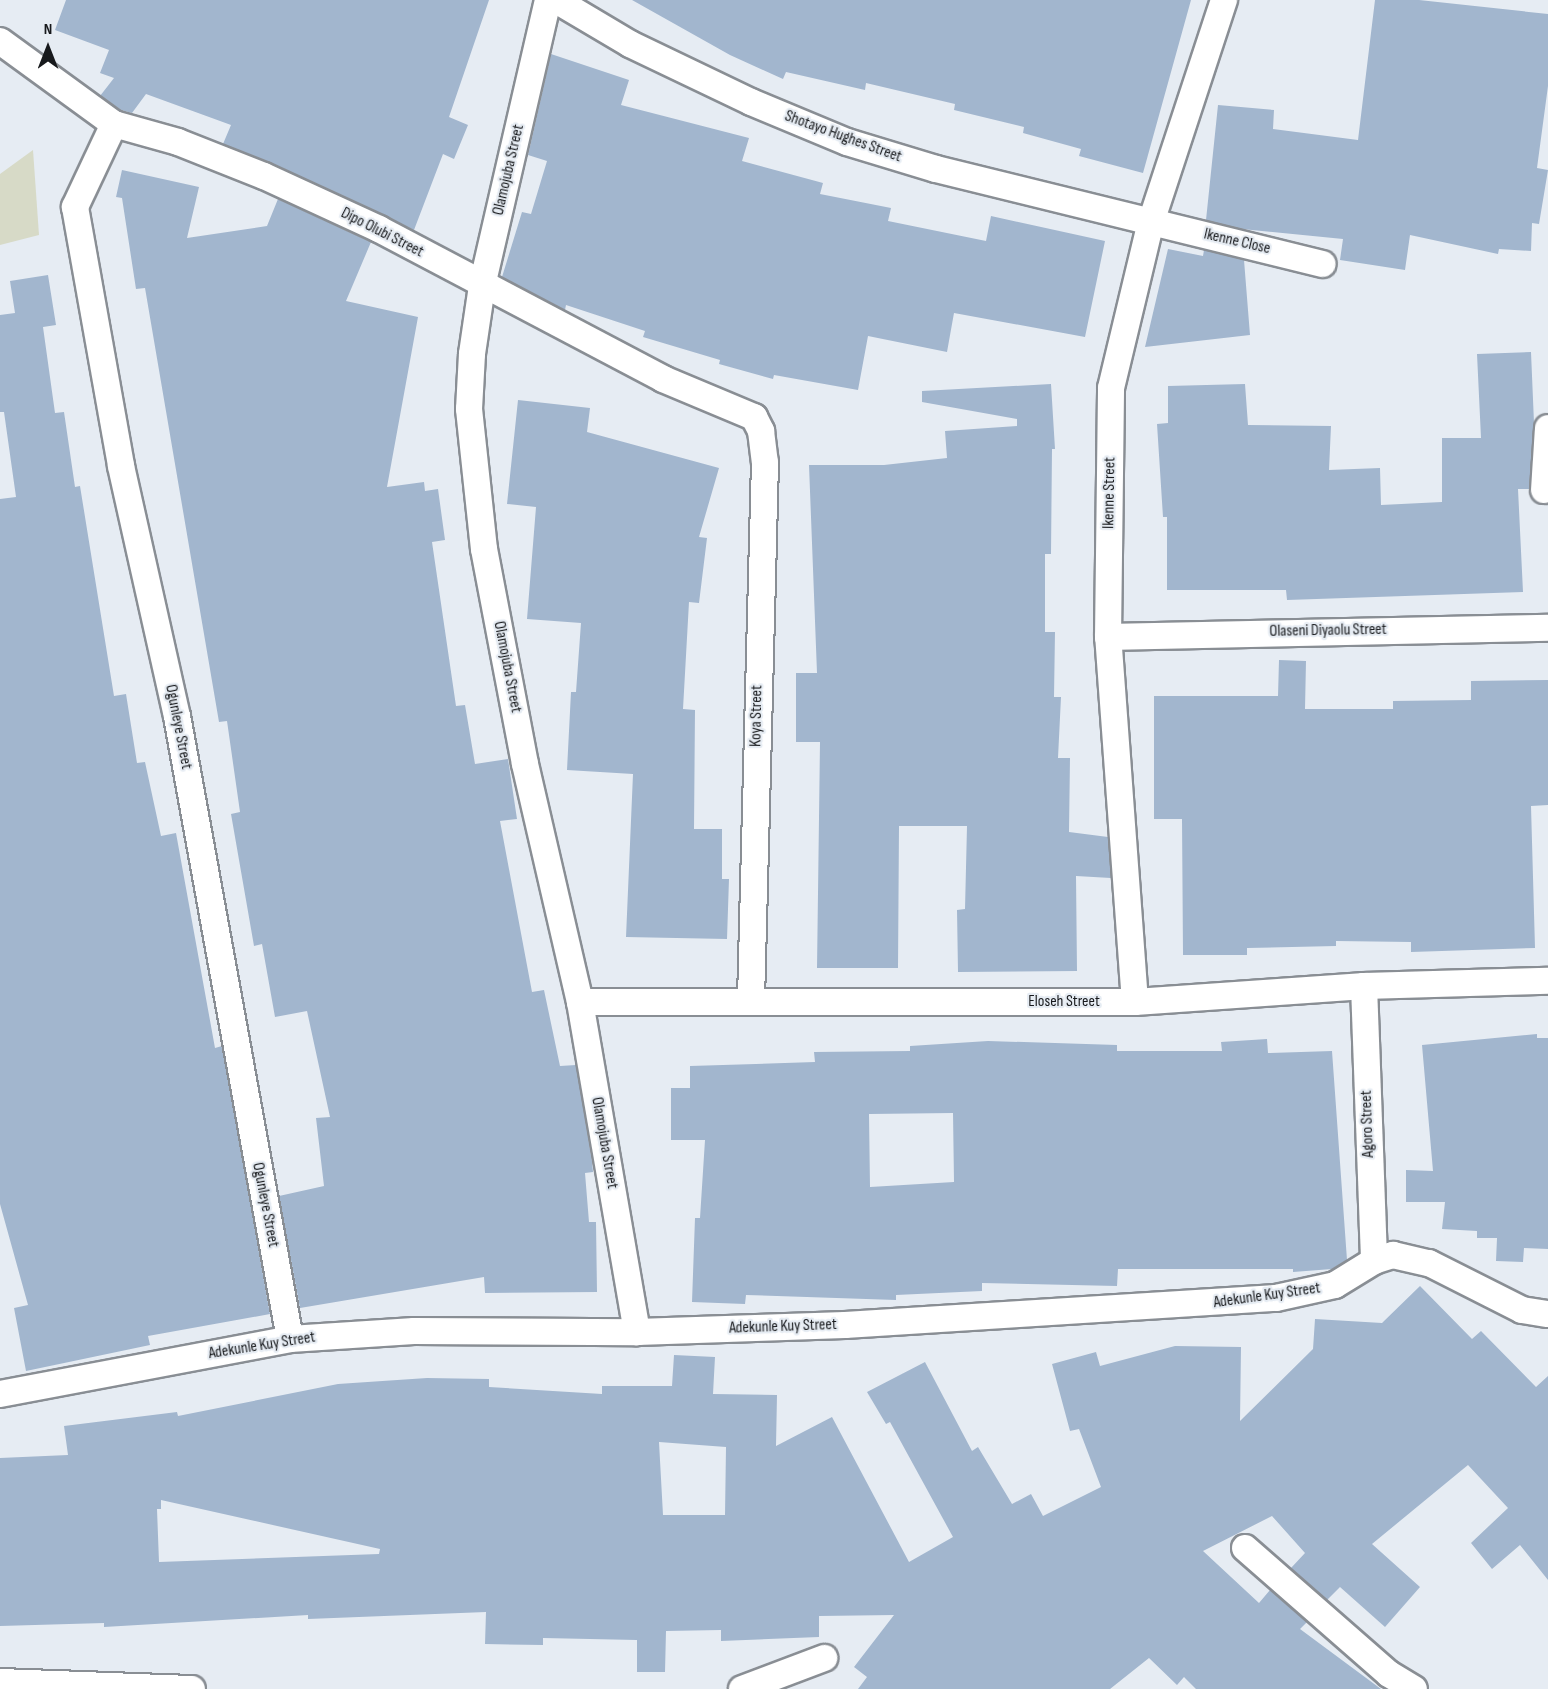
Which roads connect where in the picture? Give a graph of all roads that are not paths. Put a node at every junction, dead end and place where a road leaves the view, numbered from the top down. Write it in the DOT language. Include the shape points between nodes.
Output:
graph roads {
  1 [pos="548,0"];
  2 [pos="556,0"];
  3 [pos="1224,0"];
  4 [pos="0,41"];
  5 [pos="114,124"];
  6 [pos="1151,222"];
  7 [pos="1322,264"];
  8 [pos="482,286"];
  9 [pos="1548,428"];
  10 [pos="761,431"];
  11 [pos="1544,490"];
  12 [pos="1548,628"];
  13 [pos="1108,637"];
  14 [pos="1548,981"];
  15 [pos="1365,986"];
  16 [pos="751,1001"];
  17 [pos="580,1002"];
  18 [pos="1135,1002"];
  19 [pos="1374,1261"];
  20 [pos="1548,1314"];
  21 [pos="637,1332"];
  22 [pos="290,1339"];
  23 [pos="0,1394"];
  24 [pos="1245,1548"];
  25 [pos="824,1658"];
  26 [pos="0,1682"];
  27 [pos="192,1689"];
  28 [pos="742,1689"];
  29 [pos="1414,1689"];
  1 -- 8 [label="street, Olamojuba Street"];
  2 -- 6 [label="street, Shotayo Hughes Street" via="630,44 751,102 847,142"];
  3 -- 6 [label="street, Ikenne Street"];
  4 -- 5 [label="street, Dipo Olubi Street"];
  5 -- 8 [label="street, Dipo Olubi Street" via="178,142 264,176 380,229"];
  5 -- 22 [label="street, Ogunleye Street" via="75,207 121,466 177,716"];
  6 -- 7 [label="street, Ikenne Close"];
  6 -- 13 [label="street, Ikenne Street" via="1111,388"];
  8 -- 10 [label="street, Dipo Olubi Street" via="663,379 754,417"];
  8 -- 17 [label="street, Olamojuba Street" via="469,409 484,549 525,764"];
  9 -- 11 [label="street"];
  10 -- 16 [label="street, Koya Street" via="765,462"];
  12 -- 13 [label="street, Olaseni Diyaolu Street"];
  13 -- 18 [label="street, Ikenne Street"];
  14 -- 15 [label="street, Eloseh Street"];
  15 -- 18 [label="street, Eloseh Street"];
  15 -- 19 [label="street, Agoro Street"];
  16 -- 17 [label="street, Eloseh Street"];
  16 -- 18 [label="street, Eloseh Street"];
  17 -- 21 [label="street, Olamojuba Street"];
  19 -- 20 [label="street, Adekunle Kuy Street" via="1393,1255 1429,1263 1522,1310"];
  19 -- 21 [label="street, Adekunle Kuy Street" via="1335,1285 1265,1299 845,1325"];
  21 -- 22 [label="street, Adekunle Kuy Street" via="414,1331"];
  22 -- 23 [label="street, Adekunle Kuy Street"];
  24 -- 29 [label="street" via="1389,1674"];
  25 -- 28 [label="street"];
  26 -- 27 [label="street"];
}
